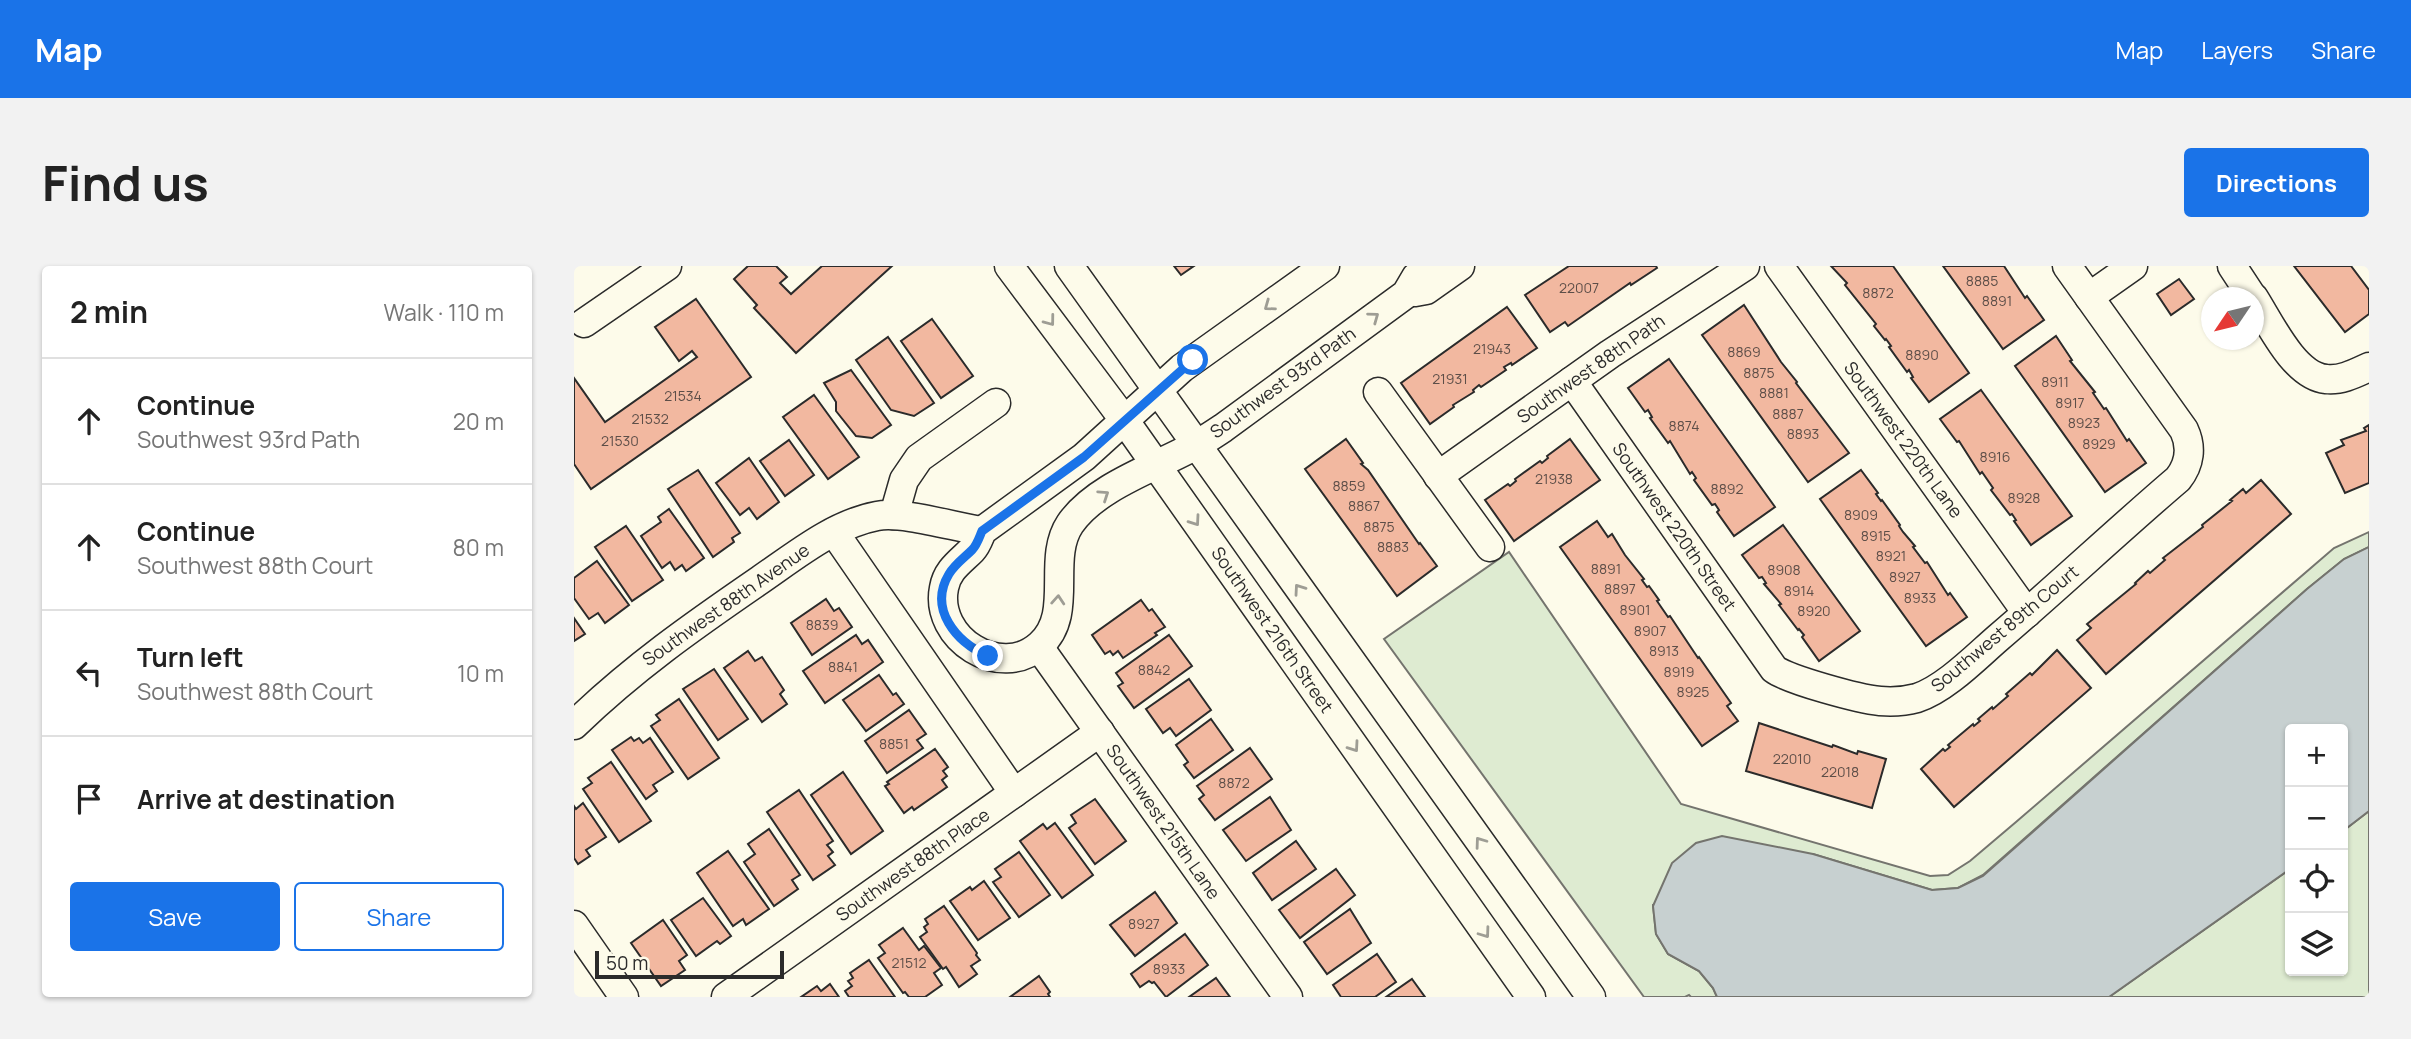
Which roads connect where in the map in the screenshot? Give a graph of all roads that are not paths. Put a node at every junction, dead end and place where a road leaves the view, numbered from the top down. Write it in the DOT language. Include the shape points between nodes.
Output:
graph roads {
  1 [pos="667,266"];
  2 [pos="1009,266"];
  3 [pos="1069,266"];
  4 [pos="1325,266"];
  5 [pos="1431,266"];
  6 [pos="1460,266"];
  7 [pos="1745,266"];
  8 [pos="1779,266"];
  9 [pos="2067,266"];
  10 [pos="2133,266"];
  11 [pos="2232,266"];
  12 [pos="2246,287"];
  13 [pos="1406,294"];
  14 [pos="2089,297"];
  15 [pos="2264,314"];
  16 [pos="584,323"];
  17 [pos="2369,367"];
  18 [pos="1573,381"];
  19 [pos="1158,391"];
  20 [pos="1378,392"];
  21 [pos="996,403"];
  22 [pos="1125,421"];
  23 [pos="1197,445"];
  24 [pos="1156,465"];
  25 [pos="1438,476"];
  26 [pos="905,517"];
  27 [pos="982,531"];
  28 [pos="834,532"];
  29 [pos="1490,547"];
  30 [pos="951,570"];
  31 [pos="2027,613"];
  32 [pos="1039,647"];
  33 [pos="1777,671"];
  34 [pos="574,725"];
  35 [pos="1100,732"];
  36 [pos="1014,793"];
  37 [pos="574,925"];
  38 [pos="624,997"];
  39 [pos="726,997"];
  40 [pos="1288,997"];
  41 [pos="1531,997"];
  42 [pos="1591,997"];
  1 -- 16 [label="street"];
  2 -- 22 [label="street, Southwest 216th Street, one-way"];
  3 -- 19 [label="street"];
  4 -- 19 [label="street, one-way" via="1182,368"];
  5 -- 13 [label="street, Southwest 93rd Path" via="1416,277"];
  6 -- 13 [label="street, Southwest 93rd Path" via="1426,290"];
  7 -- 18 [label="street, Southwest 88th Path"];
  8 -- 31 [label="street, Southwest 220th Lane"];
  9 -- 14 [label="street"];
  10 -- 14 [label="street"];
  11 -- 12 [label="street"];
  23 -- 13 [label="street, Southwest 93rd Path, one-way"];
  14 -- 31 [label="street, Southwest 89th Court" via="2184,430 2188,465 2178,480"];
  15 -- 17 [label="street" via="2307,373 2320,378 2343,377"];
  18 -- 25 [label="street, Southwest 88th Path"];
  18 -- 33 [label="street, Southwest 220th Street"];
  19 -- 22 [label="street"];
  19 -- 23 [label="street"];
  20 -- 25 [label="street"];
  21 -- 26 [label="street" via="919,458 901,486"];
  22 -- 24 [label="street, Southwest 216th Street"];
  22 -- 27 [label="street" via="1084,457"];
  23 -- 24 [label="street, Southwest 93rd Path"];
  42 -- 23 [label="street, one-way"];
  32 -- 24 [label="street, Southwest 93rd Path, one-way" via="1056,618 1060,548 1071,523 1096,499"];
  24 -- 41 [label="street, Southwest 216th Street, one-way"];
  25 -- 29 [label="street"];
  26 -- 27 [label="street, Southwest 88th Avenue"];
  26 -- 28 [label="street, Southwest 88th Avenue" via="862,519"];
  26 -- 30 [label="street" via="939,545"];
  27 -- 30 [label="street" via="974,548"];
  28 -- 34 [label="street, Southwest 88th Avenue" via="640,665"];
  28 -- 36 [label="street"];
  30 -- 32 [label="street" via="943,589 944,611 963,643 997,657 1022,655"];
  31 -- 33 [label="street, Southwest 89th Court" via="1943,684 1914,699 1867,698"];
  32 -- 35 [label="street, Southwest 215th Lane"];
  35 -- 36 [label="street, Southwest 88th Place"];
  35 -- 40 [label="street, Southwest 215th Lane"];
  36 -- 39 [label="street, Southwest 88th Place"];
  37 -- 38 [label="street"];
}
